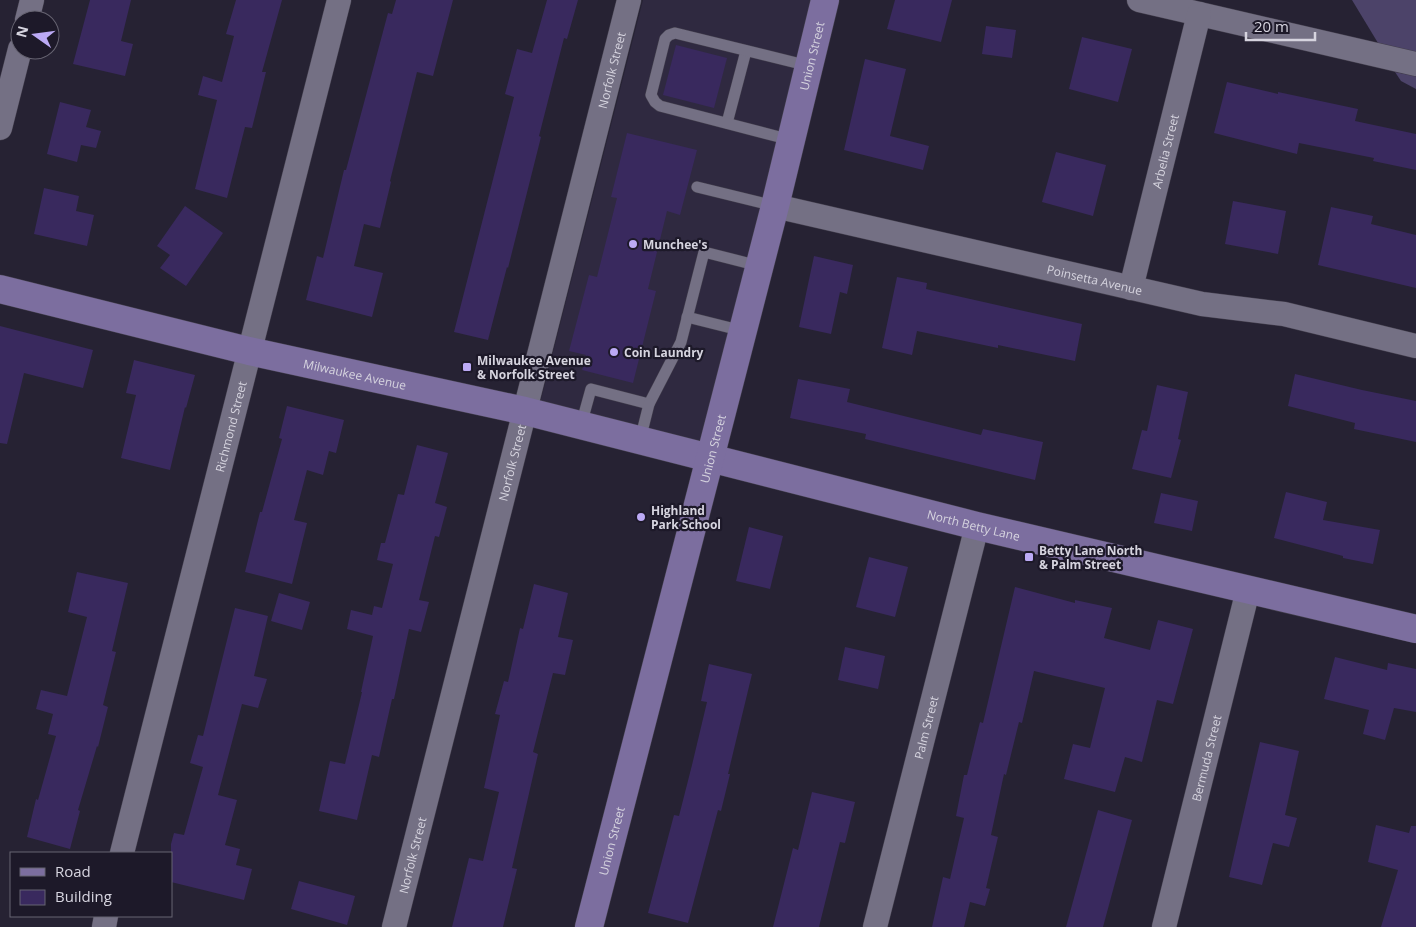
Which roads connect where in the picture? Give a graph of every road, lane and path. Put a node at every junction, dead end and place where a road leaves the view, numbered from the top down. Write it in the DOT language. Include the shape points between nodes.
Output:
graph roads {
  1 [pos="339,0"];
  2 [pos="629,0"];
  3 [pos="825,0"];
  4 [pos="1140,0"];
  5 [pos="1199,14"];
  6 [pos="746,51"];
  7 [pos="17,60"];
  8 [pos="1416,64"];
  9 [pos="809,66"];
  10 [pos="727,123"];
  11 [pos="0,128"];
  12 [pos="791,140"];
  13 [pos="697,187"];
  14 [pos="775,206"];
  15 [pos="759,266"];
  16 [pos="1131,288"];
  17 [pos="0,289"];
  18 [pos="687,317"];
  19 [pos="743,331"];
  20 [pos="1416,346"];
  21 [pos="249,351"];
  22 [pos="649,404"];
  23 [pos="525,411"];
  24 [pos="581,425"];
  25 [pos="640,440"];
  26 [pos="710,458"];
  27 [pos="977,526"];
  28 [pos="1248,590"];
  29 [pos="1416,629"];
  30 [pos="122,852"];
  31 [pos="394,927"];
  32 [pos="589,927"];
  33 [pos="875,927"];
  34 [pos="1164,927"];
  1 -- 21 [label="street, Richmond Street"];
  2 -- 23 [label="street, Norfolk Street"];
  3 -- 9 [label="street, Union Street"];
  4 -- 5 [label="street"];
  5 -- 8 [label="street"];
  5 -- 16 [label="street, Arbelia Street"];
  6 -- 9 [label="lane"];
  6 -- 10 [label="lane"];
  6 -- 10 [label="lane" via="675,33 665,39 651,96 654,102"];
  7 -- 11 [label="street"];
  9 -- 12 [label="street, Union Street"];
  10 -- 12 [label="lane"];
  12 -- 14 [label="street, Union Street"];
  13 -- 14 [label="lane"];
  14 -- 15 [label="street, Union Street"];
  14 -- 16 [label="street, Poinsetta Avenue"];
  15 -- 18 [label="lane" via="704,252"];
  15 -- 19 [label="street, Union Street"];
  16 -- 20 [label="street, Poinsetta Avenue" via="1202,304 1284,314"];
  17 -- 21 [label="street, Milwaukee Avenue"];
  18 -- 19 [label="lane"];
  18 -- 22 [label="lane" via="681,342"];
  19 -- 26 [label="street, Union Street"];
  21 -- 23 [label="street, Milwaukee Avenue"];
  21 -- 30 [label="street, Richmond Street"];
  22 -- 24 [label="lane" via="591,389"];
  22 -- 25 [label="lane"];
  23 -- 24 [label="street, Milwaukee Avenue"];
  23 -- 31 [label="street, Norfolk Street"];
  24 -- 25 [label="street, Milwaukee Avenue"];
  25 -- 26 [label="street, Milwaukee Avenue"];
  26 -- 27 [label="street, North Betty Lane"];
  26 -- 32 [label="street, Union Street"];
  27 -- 28 [label="street, North Betty Lane"];
  27 -- 33 [label="street, Palm Street"];
  28 -- 29 [label="street, North Betty Lane"];
  28 -- 34 [label="street, Bermuda Street"];
}
